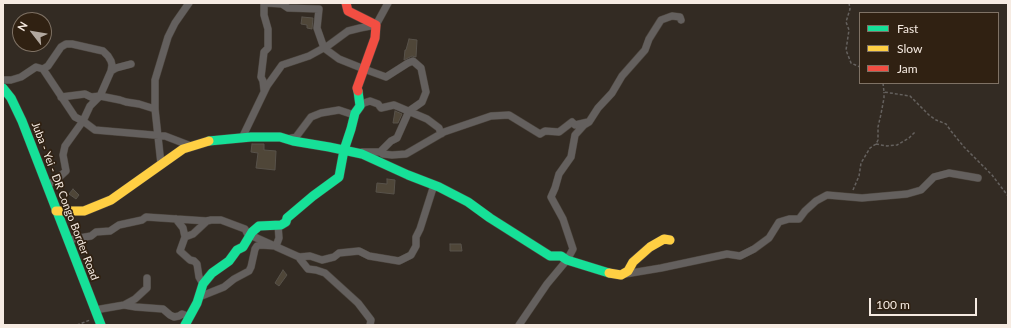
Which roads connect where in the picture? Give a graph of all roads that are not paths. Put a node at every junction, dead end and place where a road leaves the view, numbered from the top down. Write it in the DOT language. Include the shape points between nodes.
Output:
graph roads {
  1 [pos="189,3"];
  2 [pos="265,3"];
  3 [pos="346,3"];
  4 [pos="388,3"];
  5 [pos="681,20"];
  6 [pos="376,25"];
  7 [pos="324,48"];
  8 [pos="131,64"];
  9 [pos="43,69"];
  10 [pos="364,69"];
  11 [pos="111,71"];
  12 [pos="3,80"];
  13 [pos="3,88"];
  14 [pos="264,90"];
  15 [pos="100,96"];
  16 [pos="61,97"];
  17 [pos="360,106"];
  18 [pos="155,109"];
  19 [pos="409,111"];
  20 [pos="354,115"];
  21 [pos="83,121"];
  22 [pos="589,122"];
  23 [pos="441,134"];
  24 [pos="158,136"];
  25 [pos="242,138"];
  26 [pos="288,139"];
  27 [pos="192,147"];
  28 [pos="344,150"];
  29 [pos="354,152"];
  30 [pos="380,152"];
  31 [pos="161,164"];
  32 [pos="978,178"];
  33 [pos="47,185"];
  34 [pos="434,185"];
  35 [pos="56,211"];
  36 [pos="176,219"];
  37 [pos="207,221"];
  38 [pos="278,224"];
  39 [pos="250,236"];
  40 [pos="185,237"];
  41 [pos="68,240"];
  42 [pos="670,240"];
  43 [pos="276,246"];
  44 [pos="299,257"];
  45 [pos="567,260"];
  46 [pos="621,275"];
  47 [pos="147,278"];
  48 [pos="203,284"];
  49 [pos="199,297"];
  50 [pos="124,305"];
  51 [pos="98,317"];
  52 [pos="188,321"];
  53 [pos="370,325"];
  54 [pos="519,325"];
  1 -- 18 [label="street" via="168,37 155,80"];
  2 -- 7 [label="street" via="282,4 288,8 319,9 317,28"];
  2 -- 14 [label="street" via="268,48 264,52 261,77"];
  3 -- 6 [label="street" via="348,11"];
  4 -- 6 [label="street"];
  5 -- 22 [label="street" via="680,17 672,16 661,20 645,50 622,76"];
  6 -- 7 [label="street" via="348,31"];
  6 -- 10 [label="street" via="375,38"];
  7 -- 10 [label="street"];
  7 -- 14 [label="street" via="282,65"];
  8 -- 11 [label="street"];
  9 -- 11 [label="street" via="61,47 72,44 103,51 112,61"];
  9 -- 12 [label="street" via="36,67 21,77"];
  9 -- 16 [label="street"];
  10 -- 17 [label="street" via="357,88"];
  10 -- 19 [label="street" via="386,77 413,61 421,68 426,92 422,102"];
  11 -- 15 [label="street"];
  13 -- 33 [label="street, Juba - Yei - DR Congo Border Road" via="19,115"];
  14 -- 25 [label="street"];
  15 -- 16 [label="street" via="91,97 85,94"];
  15 -- 18 [label="street"];
  15 -- 21 [label="street" via="90,106"];
  16 -- 21 [label="street" via="75,117"];
  17 -- 19 [label="street" via="370,101 381,108 394,105"];
  17 -- 20 [label="street"];
  18 -- 24 [label="street"];
  19 -- 23 [label="street" via="434,124"];
  19 -- 30 [label="street" via="397,138 391,140"];
  20 -- 26 [label="street" via="339,110 321,113 311,117 296,137"];
  20 -- 28 [label="street"];
  21 -- 24 [label="street" via="95,130"];
  21 -- 33 [label="street" via="65,146 63,155 66,171"];
  22 -- 23 [label="street" via="572,122 559,132 546,131 540,134 509,114 491,116"];
  22 -- 45 [label="street" via="575,135 571,157 559,174 550,197 563,219 573,249"];
  23 -- 30 [label="street" via="406,154 392,155"];
  24 -- 27 [label="street" via="165,136"];
  24 -- 31 [label="street"];
  25 -- 26 [label="street"];
  25 -- 27 [label="street" via="209,141"];
  26 -- 28 [label="street"];
  27 -- 31 [label="street" via="183,149"];
  28 -- 29 [label="street"];
  28 -- 38 [label="street" via="339,176 287,218 286,222"];
  29 -- 30 [label="street"];
  29 -- 34 [label="street"];
  31 -- 35 [label="street" via="111,200 84,211"];
  32 -- 46 [label="street" via="949,173 934,177 922,190 907,194 862,198 827,195 805,211 799,219 779,222 769,238 740,256 727,254"];
  33 -- 35 [label="street, Juba - Yei - DR Congo Border Road"];
  34 -- 44 [label="street" via="411,255 398,261 369,256 359,251 338,253 334,257 322,260 310,256"];
  34 -- 45 [label="street" via="468,202 550,256 561,256"];
  35 -- 41 [label="street, Juba - Yei - DR Congo Border Road"];
  36 -- 37 [label="street"];
  36 -- 40 [label="street" via="183,228"];
  36 -- 41 [label="street" via="146,217 119,225 110,231"];
  37 -- 39 [label="street" via="221,220 245,229"];
  37 -- 40 [label="street" via="193,234"];
  38 -- 39 [label="street" via="259,226"];
  38 -- 43 [label="street" via="279,238"];
  39 -- 43 [label="street"];
  39 -- 48 [label="street" via="243,247"];
  40 -- 48 [label="street" via="180,251 197,264"];
  41 -- 51 [label="street, Juba - Yei - DR Congo Border Road"];
  42 -- 46 [label="street" via="664,239 650,247"];
  43 -- 44 [label="street"];
  43 -- 49 [label="street" via="257,246 249,271 224,287"];
  44 -- 53 [label="street" via="308,268 325,273 358,303 371,320"];
  45 -- 46 [label="street"];
  45 -- 54 [label="street"];
  47 -- 50 [label="street" via="147,288"];
  48 -- 49 [label="street"];
  49 -- 52 [label="street"];
  50 -- 51 [label="street"];
  50 -- 52 [label="street" via="163,309 174,317 182,314"];
}
